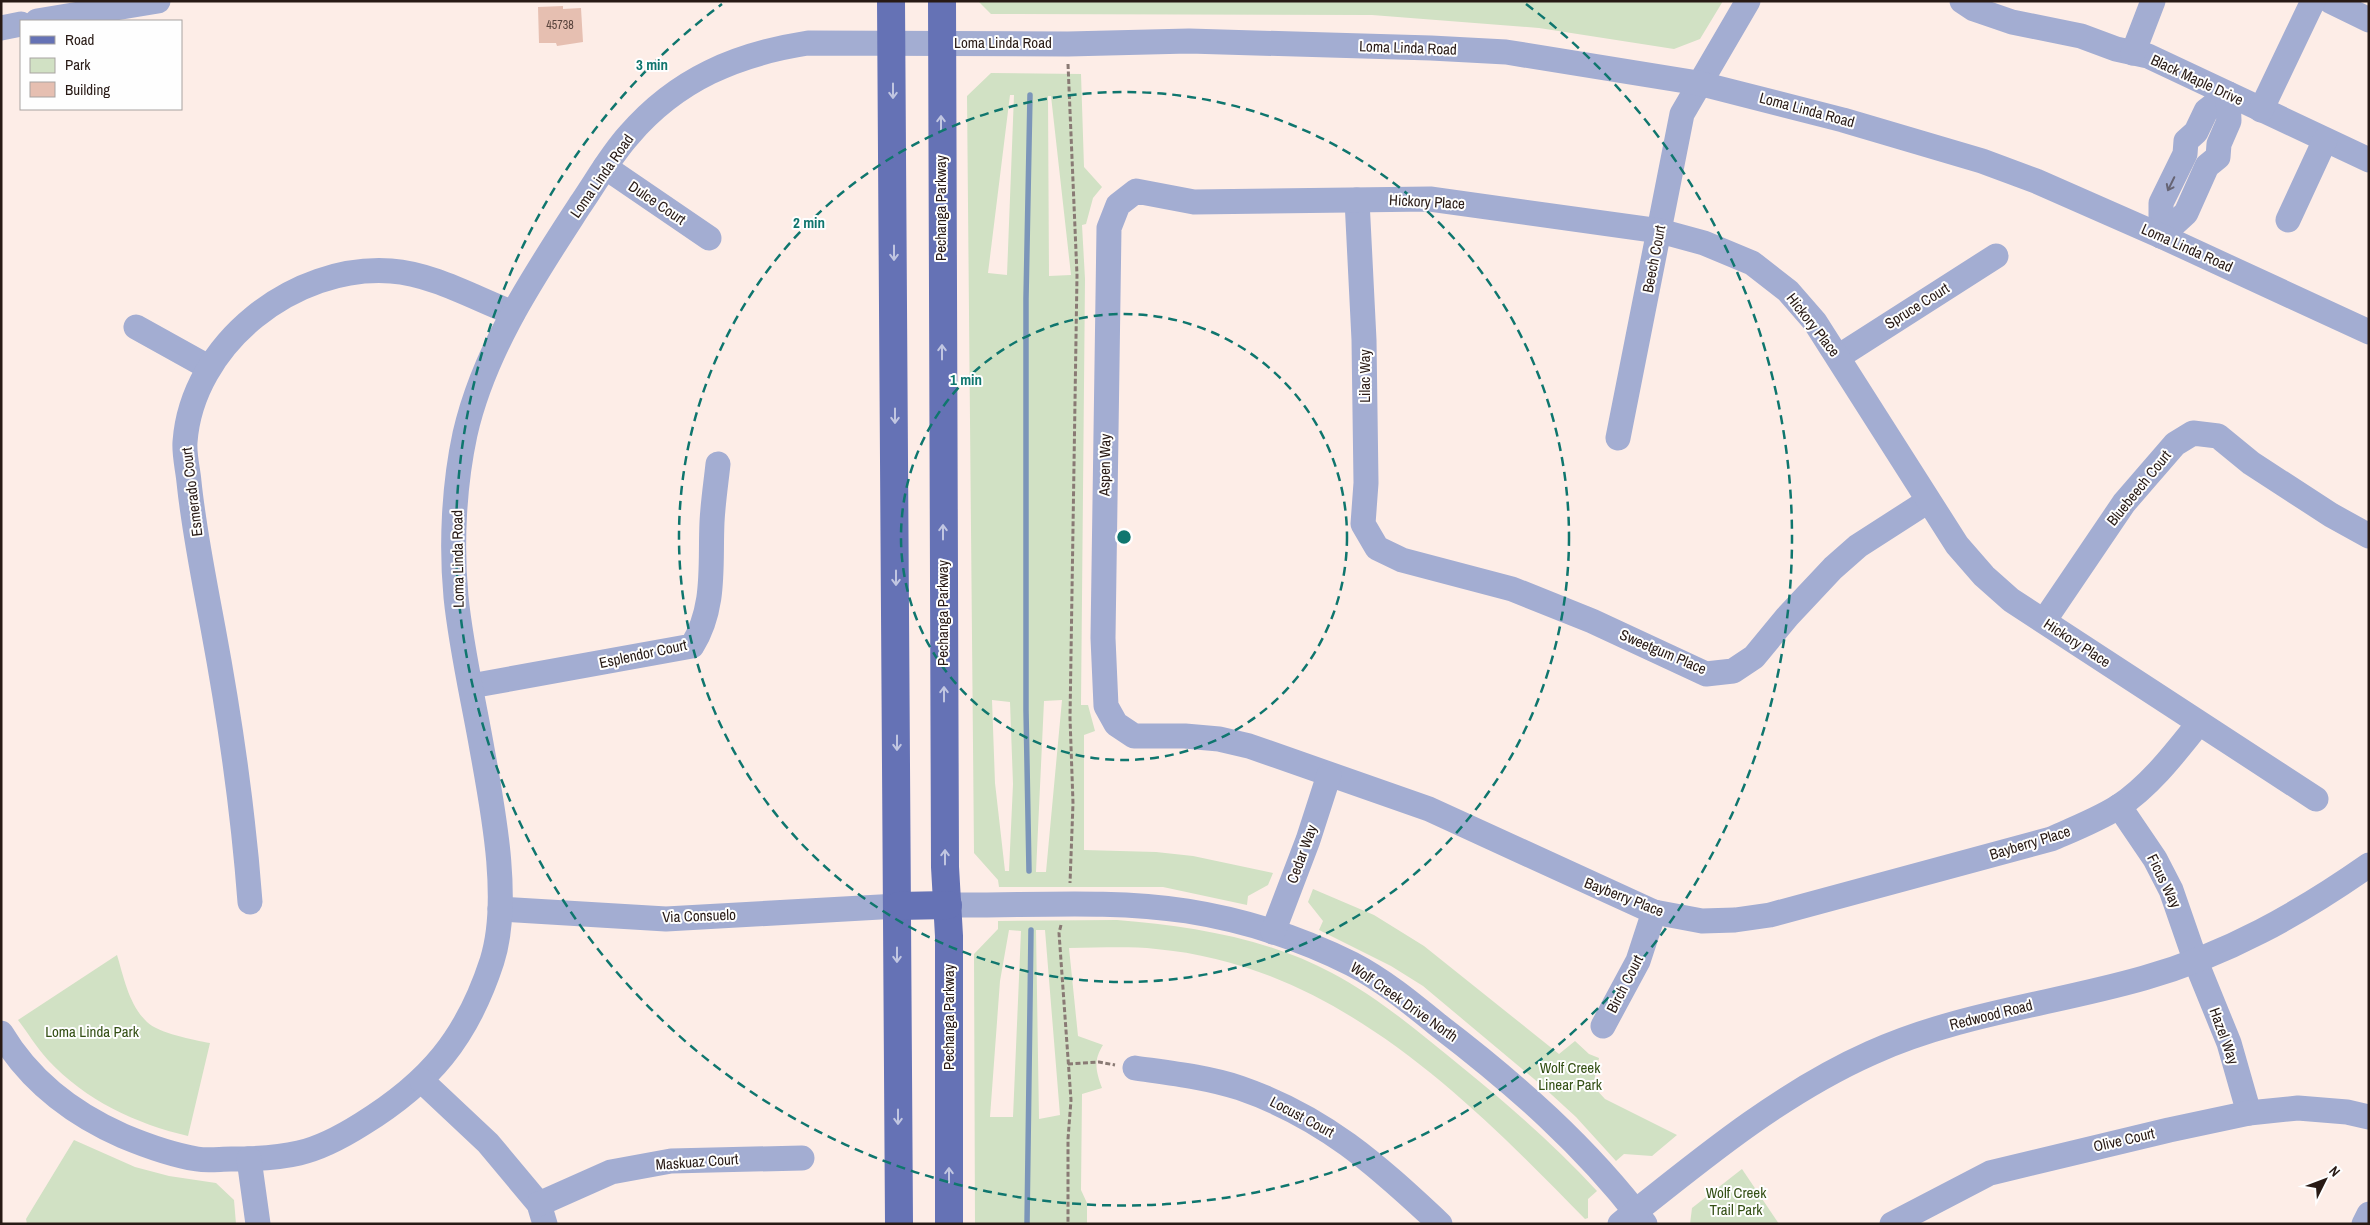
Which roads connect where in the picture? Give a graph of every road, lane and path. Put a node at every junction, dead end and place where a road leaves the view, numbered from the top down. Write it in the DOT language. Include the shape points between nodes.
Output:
graph roads {
  1 [pos="158,1"];
  2 [pos="891,1"];
  3 [pos="942,1"];
  4 [pos="1748,1"];
  5 [pos="1962,1"];
  6 [pos="2153,1"];
  7 [pos="2313,1"];
  8 [pos="2330,1"];
  9 [pos="43,20"];
  10 [pos="2369,20"];
  11 [pos="20,24"];
  12 [pos="1,28"];
  13 [pos="891,42"];
  14 [pos="942,43"];
  15 [pos="1068,44"];
  16 [pos="2133,53"];
  17 [pos="1698,83"];
  18 [pos="2228,94"];
  19 [pos="2261,110"];
  20 [pos="2196,132"];
  21 [pos="2325,140"];
  22 [pos="2219,144"];
  23 [pos="2184,154"];
  24 [pos="2369,160"];
  25 [pos="2207,166"];
  26 [pos="605,167"];
  27 [pos="1356,200"];
  28 [pos="1118,205"];
  29 [pos="2288,220"];
  30 [pos="1660,231"];
  31 [pos="2161,236"];
  32 [pos="710,238"];
  33 [pos="1996,256"];
  34 [pos="513,313"];
  35 [pos="136,327"];
  36 [pos="2369,332"];
  37 [pos="1838,356"];
  38 [pos="208,367"];
  39 [pos="1618,438"];
  40 [pos="718,464"];
  41 [pos="1928,501"];
  42 [pos="2369,536"];
  43 [pos="1377,548"];
  44 [pos="2044,621"];
  45 [pos="471,686"];
  46 [pos="2199,723"];
  47 [pos="1116,724"];
  48 [pos="1329,775"];
  49 [pos="2316,799"];
  50 [pos="2119,806"];
  51 [pos="2369,865"];
  52 [pos="250,902"];
  53 [pos="948,905"];
  54 [pos="1064,905"];
  55 [pos="898,906"];
  56 [pos="500,909"];
  57 [pos="1654,912"];
  58 [pos="1273,932"];
  59 [pos="2196,962"];
  60 [pos="1603,1026"];
  61 [pos="1,1033"];
  62 [pos="7,1058"];
  63 [pos="1068,1064"];
  64 [pos="1135,1068"];
  65 [pos="422,1081"];
  66 [pos="2248,1113"];
  67 [pos="2369,1117"];
  68 [pos="802,1158"];
  69 [pos="249,1159"];
  70 [pos="542,1214"];
  71 [pos="2369,1214"];
  72 [pos="1634,1220"];
  73 [pos="258,1224"];
  74 [pos="899,1224"];
  75 [pos="949,1224"];
  76 [pos="1068,1224"];
  77 [pos="1440,1224"];
  78 [pos="1892,1224"];
  79 [pos="2364,1224"];
  1 -- 9 [label="street"];
  2 -- 13 [label="main road"];
  3 -- 14 [label="main road, Pechanga Parkway"];
  4 -- 17 [label="street, Beech Court"];
  5 -- 16 [label="street, Black Maple Drive" via="1974,10 2012,22 2081,36"];
  6 -- 16 [label="street"];
  7 -- 19 [label="street"];
  8 -- 10 [label="street"];
  11 -- 12 [label="street"];
  13 -- 14 [label="street, Loma Linda Road"];
  13 -- 26 [label="street, Loma Linda Road" via="808,43 768,49 733,60 698,78 665,101 629,134"];
  13 -- 55 [label="main road, one-way"];
  14 -- 15 [label="street, Loma Linda Road"];
  53 -- 14 [label="main road, Pechanga Parkway, one-way" via="945,867"];
  15 -- 17 [label="street, Loma Linda Road" via="1189,41 1497,52"];
  15 -- 54 [label="path" via="1077,275 1070,718 1072,876"];
  16 -- 18 [label="street, Black Maple Drive" via="2148,56"];
  17 -- 30 [label="street, Beech Court" via="1682,114"];
  17 -- 31 [label="street, Loma Linda Road" via="1757,96 1982,161"];
  18 -- 19 [label="street, Black Maple Drive"];
  18 -- 20 [label="street" via="2206,111"];
  18 -- 22 [label="street" via="2229,121"];
  19 -- 21 [label="street, Black Maple Drive"];
  20 -- 22 [label="street" via="2210,133"];
  20 -- 23 [label="street" via="2186,141"];
  21 -- 24 [label="street, Black Maple Drive"];
  21 -- 29 [label="street"];
  22 -- 25 [label="street" via="2218,157"];
  23 -- 25 [label="street" via="2193,165"];
  23 -- 31 [label="street, one-way" via="2161,203"];
  25 -- 31 [label="street" via="2186,213"];
  26 -- 32 [label="street, Dulce Court"];
  26 -- 34 [label="street, Loma Linda Road"];
  27 -- 28 [label="street, Hickory Place" via="1194,202 1136,191"];
  27 -- 30 [label="street, Hickory Place" via="1430,199"];
  27 -- 43 [label="street, Lilac Way" via="1364,340 1366,483 1363,524"];
  28 -- 47 [label="street, Aspen Way" via="1109,228 1103,638 1106,706"];
  30 -- 37 [label="street, Hickory Place" via="1704,243 1752,263 1788,291"];
  30 -- 39 [label="street, Beech Court"];
  31 -- 36 [label="street, Loma Linda Road"];
  33 -- 37 [label="street, Spruce Court"];
  34 -- 38 [label="street, Esmerado Court" via="428,279 393,271 335,275 310,283 254,318"];
  34 -- 45 [label="street, Loma Linda Road" via="485,374 466,434 457,496 456,597"];
  35 -- 38 [label="street"];
  37 -- 41 [label="street, Hickory Place"];
  38 -- 52 [label="street, Esmerado Court" via="191,412 185,443 191,508 230,718 244,820"];
  40 -- 45 [label="street, Esplendor Court" via="712,520 711,591 704,627 692,646"];
  41 -- 43 [label="street, Sweetgum Place" via="1858,546 1833,568 1754,657 1734,671 1706,674 1592,621 1512,589 1402,560"];
  41 -- 44 [label="street, Hickory Place" via="1957,545 1984,576 2011,600"];
  42 -- 44 [label="street, Bluebeech Court" via="2251,463 2218,436 2193,433 2175,444 2124,503"];
  44 -- 46 [label="street, Hickory Place"];
  45 -- 56 [label="street, Loma Linda Road" via="490,793"];
  46 -- 49 [label="street, Hickory Place"];
  46 -- 50 [label="street, Bayberry Place" via="2148,781"];
  47 -- 48 [label="street, Bayberry Place" via="1134,736 1185,736 1249,746"];
  48 -- 57 [label="street, Bayberry Place" via="1447,817"];
  48 -- 58 [label="street, Cedar Way"];
  50 -- 57 [label="street, Bayberry Place" via="2051,839 1770,915 1702,920"];
  50 -- 59 [label="street, Ficus Way" via="2155,859 2171,890"];
  51 -- 59 [label="street, Redwood Road" via="2284,920"];
  53 -- 54 [label="street, Wolf Creek Drive North"];
  53 -- 55 [label="main road"];
  75 -- 53 [label="main road, Pechanga Parkway, one-way"];
  54 -- 58 [label="street, Wolf Creek Drive North" via="1126,904 1186,911 1230,919"];
  54 -- 63 [label="path" via="1059,933"];
  55 -- 56 [label="street, Via Consuelo" via="666,919"];
  55 -- 74 [label="main road, one-way"];
  56 -- 65 [label="street, Loma Linda Road" via="494,956 479,996 460,1035"];
  57 -- 60 [label="street, Birch Court" via="1638,962"];
  58 -- 72 [label="street, Wolf Creek Drive North" via="1354,965 1429,1018 1521,1093 1574,1142"];
  59 -- 66 [label="street, Hazel Way" via="2229,1043"];
  59 -- 72 [label="street, Redwood Road" via="2092,992 1990,1014 1930,1031 1871,1053 1817,1080 1725,1141"];
  61 -- 62 [label="street, Loma Linda Road"];
  62 -- 69 [label="street, Loma Linda Road" via="93,1122 148,1147 199,1159"];
  63 -- 64 [label="path" via="1099,1062"];
  63 -- 76 [label="path" via="1071,1100"];
  64 -- 77 [label="street, Locust Court" via="1238,1088 1312,1119 1341,1138"];
  65 -- 69 [label="street, Loma Linda Road" via="382,1112 344,1135 301,1152"];
  65 -- 70 [label="street" via="488,1143"];
  66 -- 67 [label="street, Olive Court" via="2298,1108"];
  66 -- 78 [label="street, Olive Court" via="1990,1173"];
  68 -- 70 [label="street, Maskuaz Court" via="671,1161 611,1172"];
  69 -- 73 [label="street"];
  71 -- 79 [label="street"];
}
